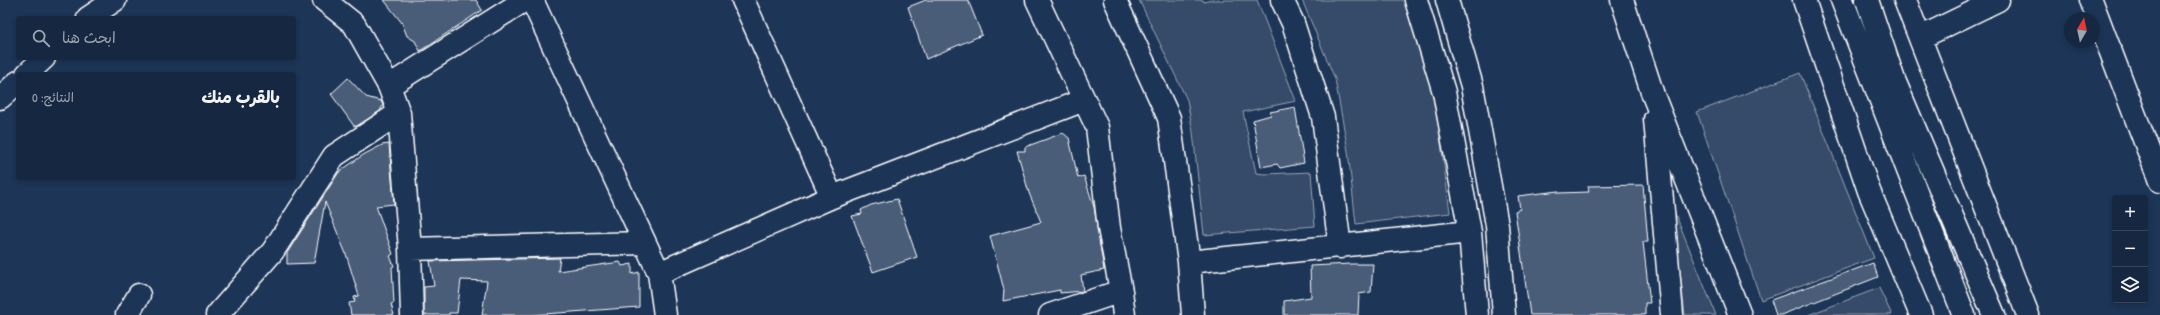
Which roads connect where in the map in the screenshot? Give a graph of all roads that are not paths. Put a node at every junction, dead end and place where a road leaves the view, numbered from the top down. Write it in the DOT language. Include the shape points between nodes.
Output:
graph roads {
  1 [pos="115,0"];
  2 [pos="324,0"];
  3 [pos="525,0"];
  4 [pos="532,0"];
  5 [pos="743,0"];
  6 [pos="1036,0"];
  7 [pos="1115,0"];
  8 [pos="1282,0"];
  9 [pos="1416,0"];
  10 [pos="1447,0"];
  11 [pos="1622,0"];
  12 [pos="1804,0"];
  13 [pos="1842,0"];
  14 [pos="1867,0"];
  15 [pos="1905,0"];
  16 [pos="1998,0"];
  17 [pos="2091,0"];
  18 [pos="91,16"];
  19 [pos="1920,38"];
  20 [pos="42,60"];
  21 [pos="29,72"];
  22 [pos="16,84"];
  23 [pos="389,86"];
  24 [pos="1654,95"];
  25 [pos="0,98"];
  26 [pos="1084,100"];
  27 [pos="399,113"];
  28 [pos="2160,181"];
  29 [pos="832,197"];
  30 [pos="1470,232"];
  31 [pos="645,243"];
  32 [pos="1340,247"];
  33 [pos="410,249"];
  34 [pos="1189,262"];
  35 [pos="659,273"];
  36 [pos="1121,292"];
  37 [pos="139,294"];
  38 [pos="127,315"];
  39 [pos="217,315"];
  40 [pos="412,315"];
  41 [pos="665,315"];
  42 [pos="1050,315"];
  43 [pos="1124,315"];
  44 [pos="1193,315"];
  45 [pos="1477,315"];
  46 [pos="1504,315"];
  47 [pos="1672,315"];
  48 [pos="1740,315"];
  49 [pos="1921,315"];
  50 [pos="1964,315"];
  51 [pos="1994,315"];
  52 [pos="2028,315"];
  1 -- 18 [label="street"];
  2 -- 23 [label="street" via="354,24"];
  3 -- 23 [label="street"];
  4 -- 31 [label="street"];
  5 -- 29 [label="street"];
  6 -- 26 [label="street"];
  7 -- 34 [label="street" via="1169,118"];
  8 -- 32 [label="street" via="1293,23 1322,117"];
  9 -- 30 [label="street" via="1444,92"];
  10 -- 46 [label="street" via="1472,86 1493,202"];
  11 -- 24 [label="street"];
  12 -- 49 [label="street" via="1869,191"];
  13 -- 50 [label="street"];
  14 -- 51 [label="street" via="1894,80"];
  15 -- 19 [label="street"];
  16 -- 19 [label="street"];
  17 -- 28 [label="street"];
  19 -- 52 [label="street"];
  20 -- 21 [label="street"];
  22 -- 25 [label="street"];
  23 -- 27 [label="street"];
  24 -- 47 [label="street"];
  24 -- 48 [label="street"];
  26 -- 29 [label="street"];
  26 -- 36 [label="street" via="1097,127 1109,228"];
  27 -- 33 [label="street"];
  27 -- 39 [label="street" via="334,156 273,251"];
  29 -- 35 [label="street"];
  30 -- 32 [label="street"];
  30 -- 45 [label="street"];
  31 -- 33 [label="street"];
  31 -- 35 [label="street"];
  32 -- 34 [label="street"];
  33 -- 40 [label="street"];
  34 -- 44 [label="street"];
  35 -- 41 [label="street"];
  36 -- 42 [label="street"];
  36 -- 43 [label="street"];
  37 -- 38 [label="street"];
}
